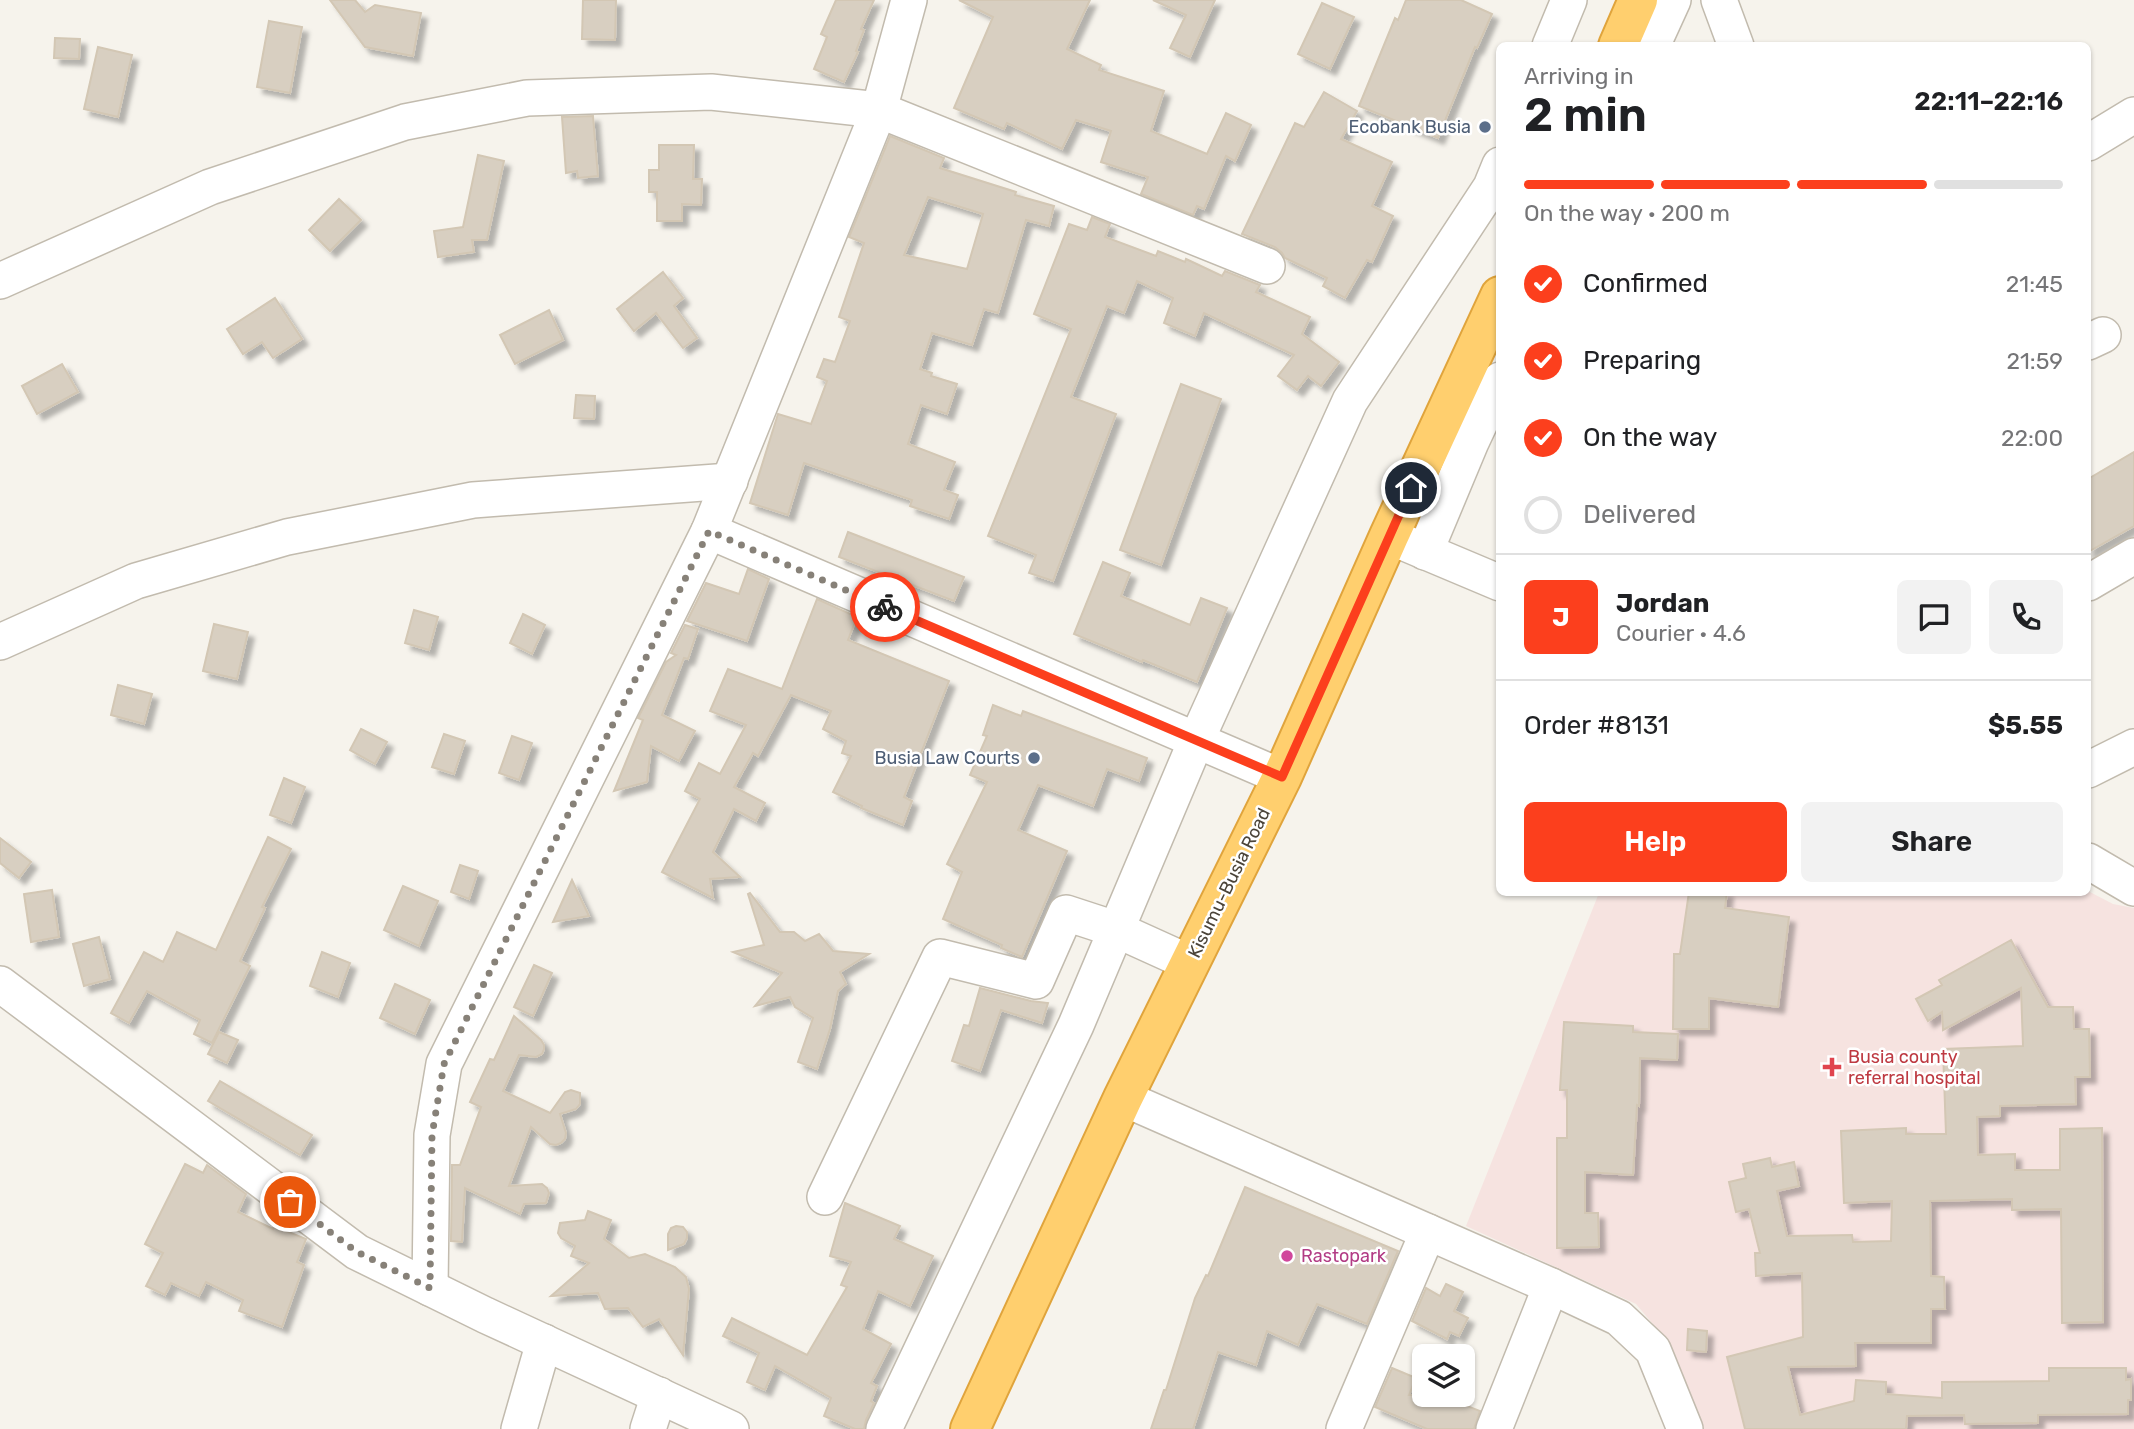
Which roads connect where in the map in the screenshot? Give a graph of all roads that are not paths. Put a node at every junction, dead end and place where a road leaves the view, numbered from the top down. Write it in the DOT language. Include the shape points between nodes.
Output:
graph roads {
  1 [pos="909,0"];
  2 [pos="1569,0"];
  3 [pos="1638,0"];
  4 [pos="1673,0"];
  5 [pos="1719,0"];
  6 [pos="1552,42"];
  7 [pos="1630,42"];
  8 [pos="1632,42"];
  9 [pos="1735,42"];
  10 [pos="880,110"];
  11 [pos="2134,115"];
  12 [pos="2091,141"];
  13 [pos="1496,175"];
  14 [pos="1267,266"];
  15 [pos="0,281"];
  16 [pos="1496,305"];
  17 [pos="1496,399"];
  18 [pos="1486,448"];
  19 [pos="730,481"];
  20 [pos="709,531"];
  21 [pos="1389,536"];
  22 [pos="1426,552"];
  23 [pos="2134,556"];
  24 [pos="1496,581"];
  25 [pos="2091,581"];
  26 [pos="0,642"];
  27 [pos="1196,741"];
  28 [pos="2134,747"];
  29 [pos="2091,768"];
  30 [pos="1282,777"];
  31 [pos="2091,863"];
  32 [pos="2134,888"];
  33 [pos="1115,929"];
  34 [pos="1190,963"];
  35 [pos="0,984"];
  36 [pos="1123,1098"];
  37 [pos="825,1197"];
  38 [pos="1428,1232"];
  39 [pos="1551,1286"];
  40 [pos="430,1288"];
  41 [pos="544,1342"];
  42 [pos="659,1395"];
  43 [pos="519,1429"];
  44 [pos="648,1429"];
  45 [pos="731,1429"];
  46 [pos="884,1429"];
  47 [pos="970,1429"];
  48 [pos="1344,1429"];
  49 [pos="1494,1429"];
  50 [pos="1685,1429"];
  1 -- 10 [label="street"];
  2 -- 6 [label="street"];
  3 -- 7 [label="highway"];
  4 -- 8 [label="street"];
  5 -- 9 [label="street"];
  10 -- 14 [label="street"];
  10 -- 15 [label="street" via="711,92 527,98 405,122 210,187"];
  10 -- 19 [label="street"];
  11 -- 12 [label="street"];
  13 -- 27 [label="street" via="1350,401"];
  16 -- 21 [label="highway, Kisumu-Busia Road"];
  17 -- 18 [label="street"];
  18 -- 22 [label="street"];
  19 -- 20 [label="street"];
  19 -- 26 [label="street" via="473,500 288,537 136,581"];
  20 -- 27 [label="street"];
  20 -- 40 [label="street" via="444,1064 432,1135"];
  21 -- 22 [label="street"];
  21 -- 30 [label="highway, Kisumu-Busia Road"];
  22 -- 24 [label="street"];
  23 -- 25 [label="street"];
  27 -- 30 [label="street"];
  27 -- 33 [label="street"];
  28 -- 29 [label="street"];
  30 -- 34 [label="highway, Kisumu-Busia Road"];
  31 -- 32 [label="street"];
  33 -- 34 [label="street"];
  33 -- 37 [label="street" via="1066,913 1036,981 940,957"];
  33 -- 46 [label="street" via="1076,1025"];
  34 -- 36 [label="highway, Kisumu-Busia Road"];
  35 -- 40 [label="street" via="357,1252"];
  36 -- 38 [label="street"];
  36 -- 47 [label="highway, Kisumu-Busia Road"];
  38 -- 39 [label="street"];
  38 -- 48 [label="street"];
  39 -- 49 [label="street"];
  39 -- 50 [label="street" via="1619,1318 1653,1350"];
  40 -- 41 [label="street"];
  41 -- 42 [label="street"];
  41 -- 43 [label="street"];
  42 -- 44 [label="street"];
  42 -- 45 [label="street"];
}
